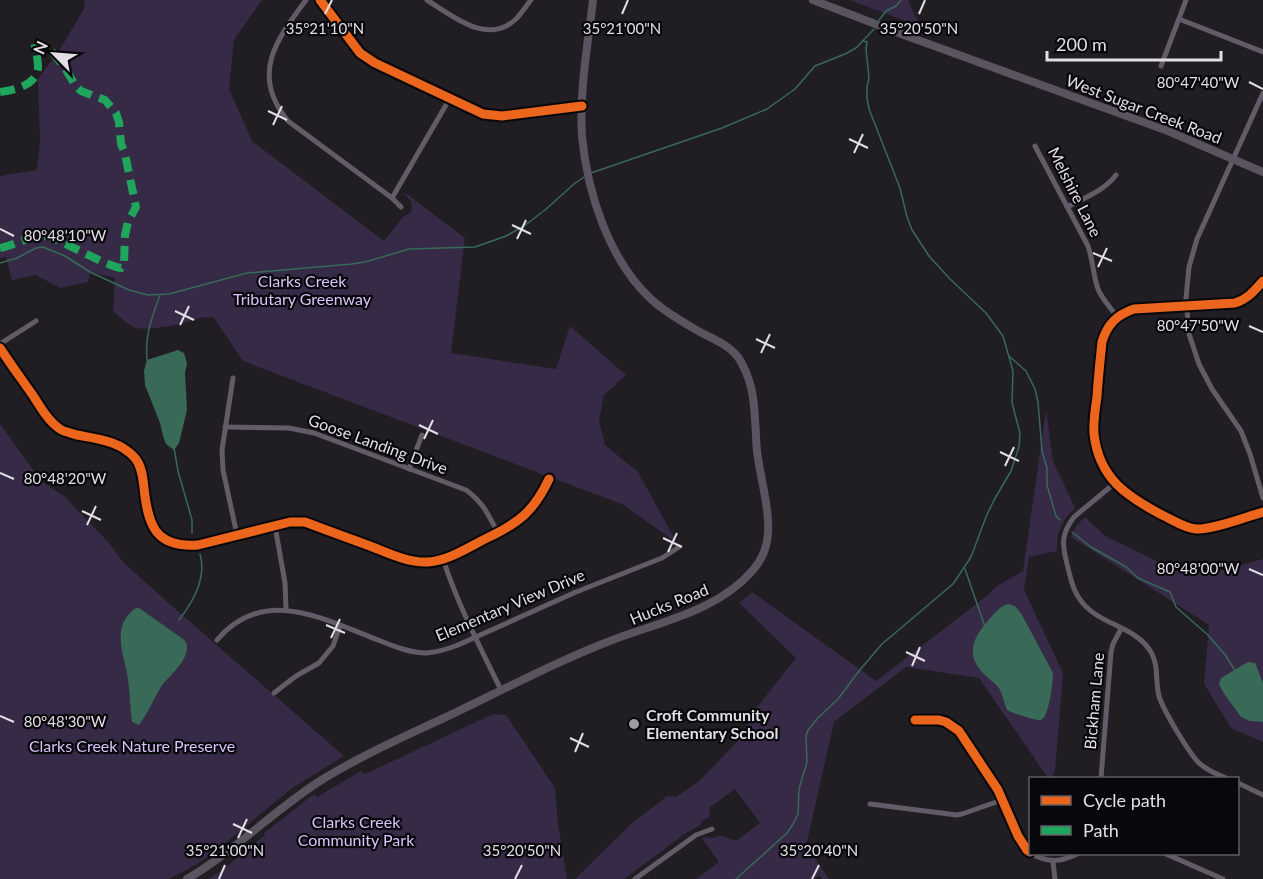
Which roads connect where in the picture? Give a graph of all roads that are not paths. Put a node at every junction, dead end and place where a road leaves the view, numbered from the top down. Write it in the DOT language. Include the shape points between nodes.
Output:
graph roads {
  1 [pos="306,0"];
  2 [pos="320,0"];
  3 [pos="427,0"];
  4 [pos="531,0"];
  5 [pos="592,0"];
  6 [pos="813,0"];
  7 [pos="1186,0"];
  8 [pos="1179,19"];
  9 [pos="1263,52"];
  10 [pos="1161,66"];
  11 [pos="1263,93"];
  12 [pos="450,98"];
  13 [pos="582,106"];
  14 [pos="1035,146"];
  15 [pos="1233,159"];
  16 [pos="1263,172"];
  17 [pos="1116,175"];
  18 [pos="392,198"];
  19 [pos="401,207"];
  20 [pos="1067,207"];
  21 [pos="1263,281"];
  22 [pos="1186,306"];
  23 [pos="1117,317"];
  24 [pos="36,321"];
  25 [pos="0,344"];
  26 [pos="0,348"];
  27 [pos="233,378"];
  28 [pos="225,427"];
  29 [pos="422,435"];
  30 [pos="409,469"];
  31 [pos="1260,477"];
  32 [pos="549,479"];
  33 [pos="1115,483"];
  34 [pos="1263,498"];
  35 [pos="1263,512"];
  36 [pos="275,526"];
  37 [pos="498,533"];
  38 [pos="237,535"];
  39 [pos="679,547"];
  40 [pos="443,559"];
  41 [pos="286,609"];
  42 [pos="340,626"];
  43 [pos="1121,629"];
  44 [pos="475,638"];
  45 [pos="217,640"];
  46 [pos="501,690"];
  47 [pos="274,693"];
  48 [pos="915,720"];
  49 [pos="1101,777"];
  50 [pos="1224,777"];
  51 [pos="1239,783"];
  52 [pos="1263,795"];
  53 [pos="1002,800"];
  54 [pos="870,804"];
  55 [pos="712,829"];
  56 [pos="1029,852"];
  57 [pos="1036,855"];
  58 [pos="1075,855"];
  59 [pos="1168,855"];
  60 [pos="1053,861"];
  61 [pos="187,879"];
  62 [pos="635,879"];
  63 [pos="1055,879"];
  64 [pos="1223,879"];
  1 -- 18 [label="street" via="274,48 269,78 272,94 288,121"];
  2 -- 12 [label="street" via="360,53"];
  3 -- 4 [label="street" via="476,29 487,30 502,28 516,19"];
  5 -- 13 [label="main road, Hucks Road"];
  6 -- 15 [label="main road, West Sugar Creek Road" via="1168,130"];
  7 -- 8 [label="street"];
  8 -- 9 [label="street"];
  8 -- 10 [label="street"];
  11 -- 15 [label="street"];
  12 -- 13 [label="street" via="483,114 502,116"];
  12 -- 18 [label="street"];
  13 -- 46 [label="main road, Hucks Road" via="582,136 590,180 608,238 618,256 653,302 724,345 738,357 746,372 768,519 767,543 753,570 710,603 593,648"];
  14 -- 20 [label="street, Melshire Lane"];
  15 -- 16 [label="main road, West Sugar Creek Road"];
  15 -- 22 [label="street" via="1192,253"];
  17 -- 20 [label="street" via="1101,189"];
  18 -- 19 [label="street"];
  20 -- 23 [label="street, Melshire Lane" via="1090,253 1097,287"];
  21 -- 22 [label="street" via="1242,301"];
  22 -- 23 [label="street" via="1134,309"];
  22 -- 31 [label="street" via="1189,334 1199,364 1241,432"];
  23 -- 33 [label="street" via="1108,326 1102,342 1094,428 1099,455"];
  24 -- 25 [label="street"];
  26 -- 38 [label="street" via="48,418 60,429 110,442 137,460 147,514 162,537 184,546"];
  27 -- 28 [label="street"];
  28 -- 30 [label="street, Goose Landing Drive" via="289,428 314,433"];
  28 -- 38 [label="street" via="223,470"];
  29 -- 30 [label="street"];
  30 -- 37 [label="street, Goose Landing Drive" via="466,490 482,504"];
  31 -- 34 [label="street"];
  32 -- 37 [label="street" via="530,510"];
  33 -- 35 [label="street" via="1138,502 1191,528 1206,528"];
  33 -- 43 [label="street" via="1074,517 1064,535 1063,547 1078,598 1091,612"];
  36 -- 38 [label="street"];
  36 -- 40 [label="street" via="305,522 400,558 428,562"];
  36 -- 41 [label="street"];
  37 -- 40 [label="street"];
  39 -- 44 [label="street, Elementary View Drive" via="662,558"];
  40 -- 44 [label="street"];
  41 -- 42 [label="street, Elementary View Drive"];
  41 -- 45 [label="street, Elementary View Drive" via="250,615"];
  42 -- 44 [label="street, Elementary View Drive" via="400,648 427,652 442,651"];
  42 -- 47 [label="street" via="333,646 319,663"];
  43 -- 49 [label="street, Bickham Lane" via="1111,652"];
  43 -- 50 [label="street" via="1139,638 1150,651 1157,667 1159,698 1191,753 1205,768"];
  44 -- 46 [label="street"];
  46 -- 61 [label="main road, Hucks Road" via="322,780"];
  48 -- 53 [label="street" via="939,720 959,731"];
  51 -- 52 [label="street"];
  53 -- 54 [label="street" via="957,815"];
  53 -- 56 [label="street" via="1018,837"];
  55 -- 62 [label="street" via="696,835"];
  57 -- 60 [label="street"];
  58 -- 60 [label="street"];
  59 -- 64 [label="street"];
  60 -- 63 [label="street"];
}
